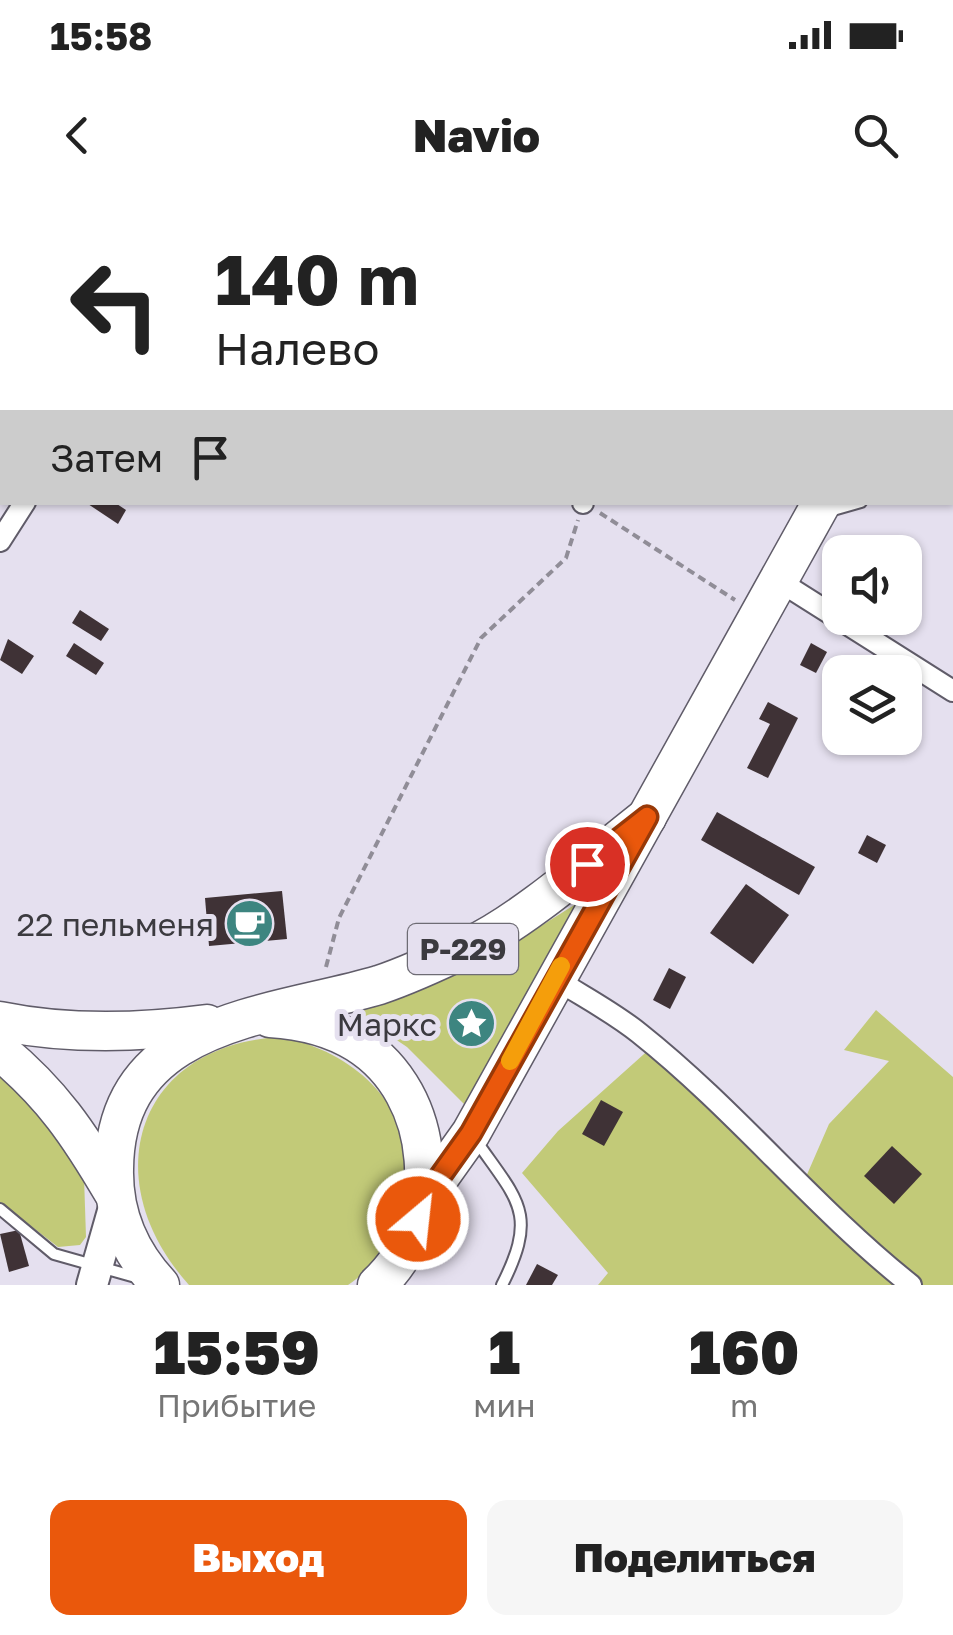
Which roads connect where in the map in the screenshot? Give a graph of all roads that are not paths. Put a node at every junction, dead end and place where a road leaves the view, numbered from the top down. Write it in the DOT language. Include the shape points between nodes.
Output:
graph roads {
  1 [pos="24,505"];
  2 [pos="819,509"];
  3 [pos="0,542"];
  4 [pos="779,581"];
  5 [pos="953,691"];
  6 [pos="647,817"];
  7 [pos="554,978"];
  8 [pos="238,1019"];
  9 [pos="0,1021"];
  10 [pos="0,1052"];
  11 [pos="471,1133"];
  12 [pos="114,1198"];
  13 [pos="424,1199"];
  14 [pos="0,1209"];
  15 [pos="95,1276"];
  16 [pos="383,1281"];
  17 [pos="159,1284"];
  18 [pos="502,1285"];
  19 [pos="911,1285"];
  1 -- 3 [label="street"];
  2 -- 4 [label="highway, Р-229"];
  4 -- 5 [label="street"];
  4 -- 6 [label="highway, Р-229"];
  6 -- 7 [label="highway, Р-229"];
  6 -- 8 [label="highway, Р-229" via="474,944 382,984"];
  7 -- 11 [label="highway, Р-229"];
  7 -- 19 [label="street" via="637,1032 858,1243"];
  8 -- 9 [label="highway, Р-229" via="150,1032"];
  8 -- 12 [label="highway, Р-229" via="187,1039 152,1068 128,1105 114,1148"];
  8 -- 13 [label="highway, Р-229" via="306,1020 360,1044 400,1086 423,1140"];
  10 -- 12 [label="highway, Р-229" via="52,1099"];
  11 -- 13 [label="highway, Р-229"];
  11 -- 18 [label="lane" via="519,1203 521,1247"];
  12 -- 15 [label="street"];
  12 -- 17 [label="highway, Р-229" via="131,1246"];
  13 -- 16 [label="highway, Р-229" via="412,1239"];
  14 -- 15 [label="lane" via="54,1254"];
  15 -- 17 [label="lane"];
}
